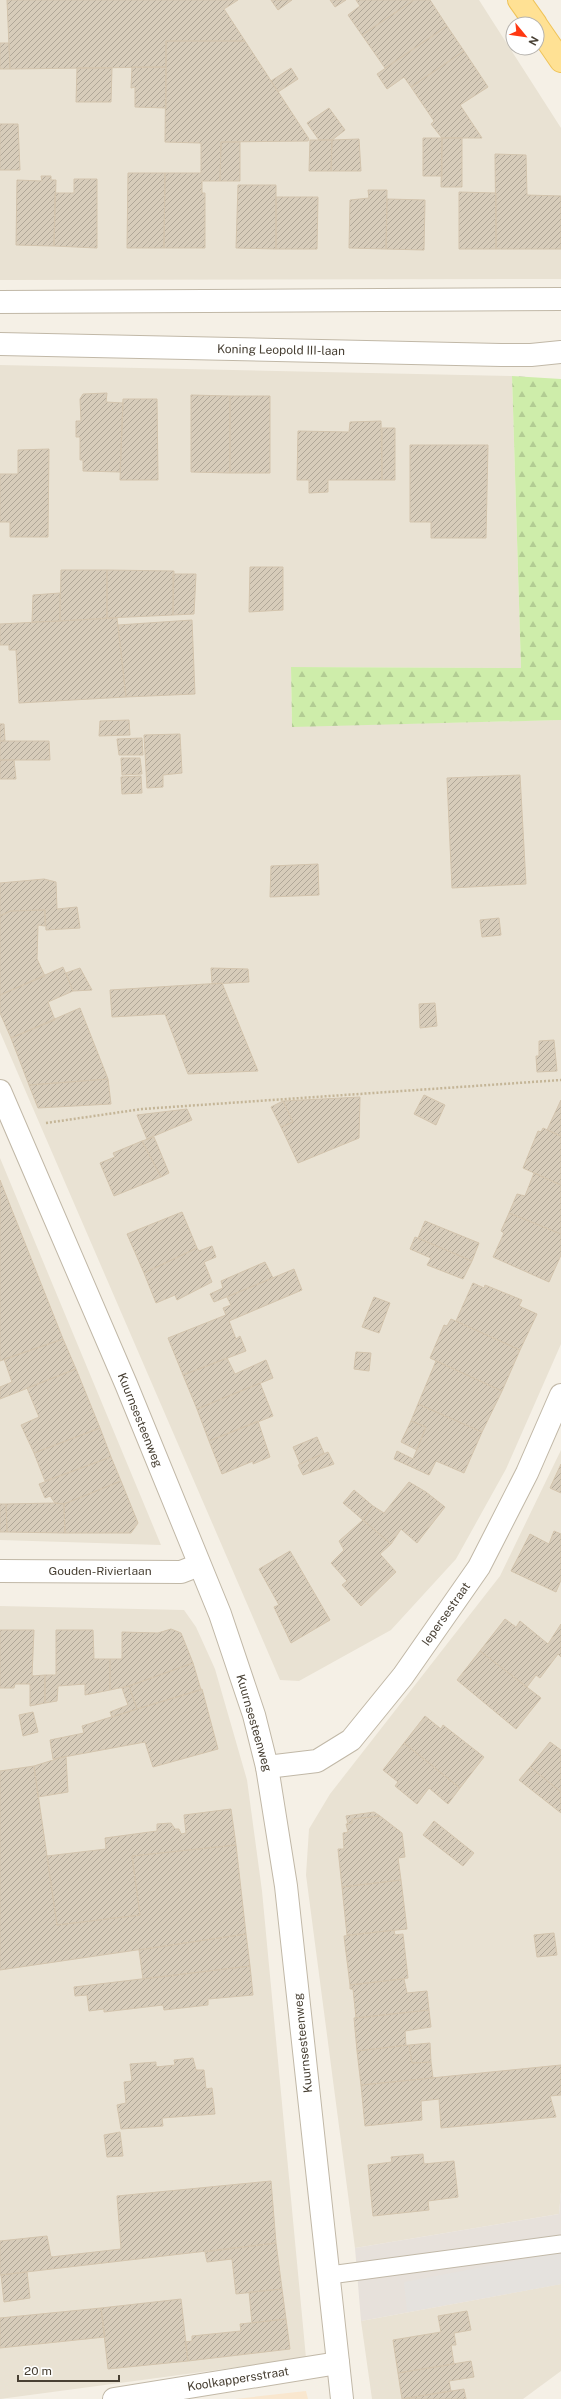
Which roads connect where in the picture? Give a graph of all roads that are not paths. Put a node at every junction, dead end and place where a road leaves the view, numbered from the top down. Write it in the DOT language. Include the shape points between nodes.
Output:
graph roads {
  1 [pos="519,0"];
  2 [pos="530,16"];
  3 [pos="545,38"];
  4 [pos="561,60"];
  5 [pos="561,299"];
  6 [pos="0,302"];
  7 [pos="0,344"];
  8 [pos="561,352"];
  9 [pos="0,1091"];
  10 [pos="561,1396"];
  11 [pos="199,1565"];
  12 [pos="0,1571"];
  13 [pos="267,1767"];
  14 [pos="561,2244"];
  15 [pos="330,2275"];
  16 [pos="338,2363"];
  17 [pos="114,2399"];
  18 [pos="342,2399"];
  1 -- 2 [label="main road"];
  3 -- 4 [label="main road"];
  5 -- 6 [label="street"];
  7 -- 8 [label="street, Koning Leopold III-laan" via="493,355"];
  9 -- 11 [label="street, Kuurnsesteenweg" via="126,1384"];
  10 -- 13 [label="street, Iepersestraat" via="527,1473 479,1567 403,1676 351,1740 317,1761"];
  11 -- 12 [label="street, Gouden-Rivierlaan" via="180,1572"];
  11 -- 13 [label="street, Kuurnsesteenweg" via="228,1636 254,1715"];
  13 -- 15 [label="street, Kuurnsesteenweg" via="286,1886"];
  14 -- 15 [label="lane"];
  15 -- 16 [label="street, Kuurnsesteenweg"];
  16 -- 17 [label="street, Koolkappersstraat"];
  16 -- 18 [label="street, Kuurnsesteenweg"];
}
